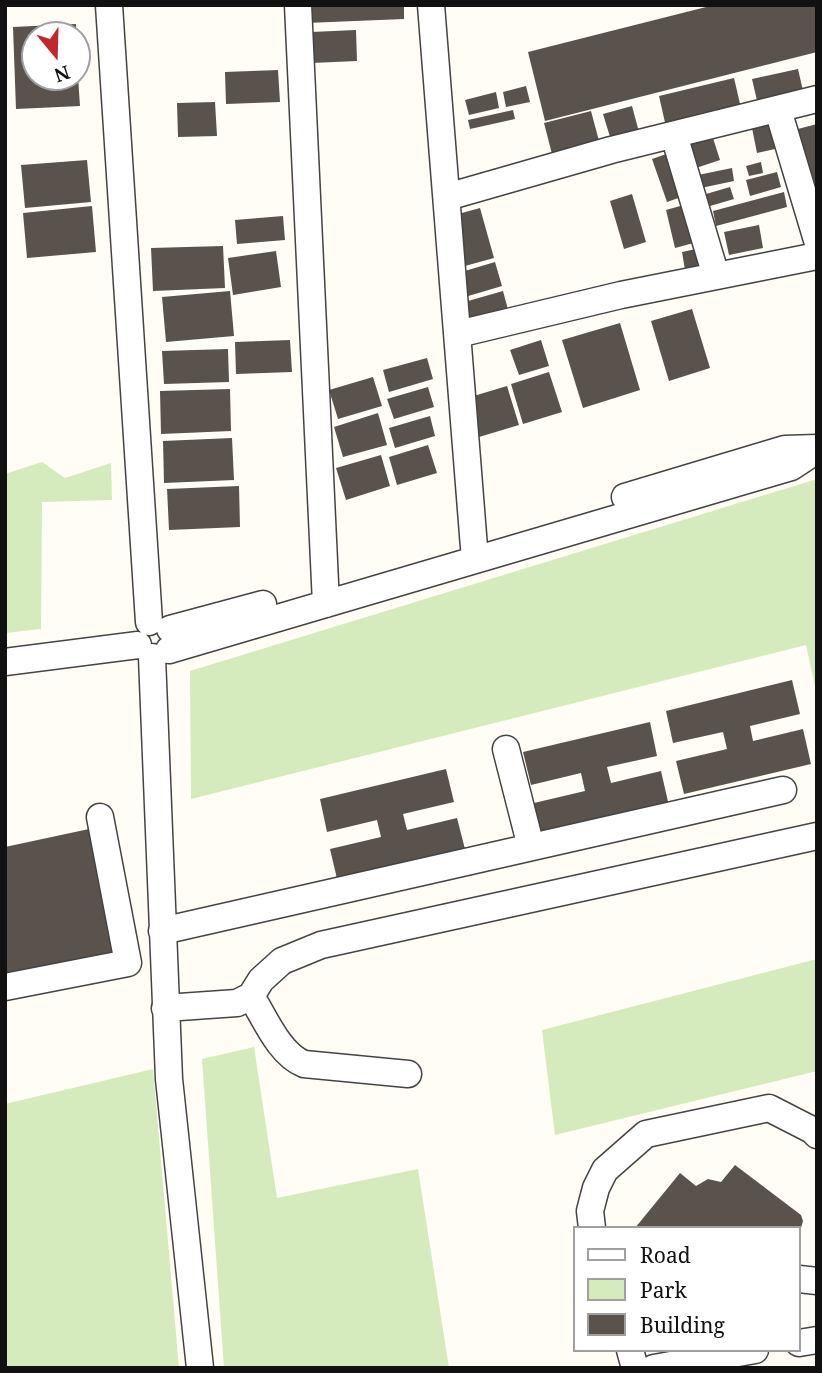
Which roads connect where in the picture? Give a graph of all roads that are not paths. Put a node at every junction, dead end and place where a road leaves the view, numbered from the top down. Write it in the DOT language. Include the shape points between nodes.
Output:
graph roads {
  1 [pos="109,5"];
  2 [pos="298,5"];
  3 [pos="431,5"];
  4 [pos="817,99"];
  5 [pos="778,110"];
  6 [pos="674,135"];
  7 [pos="447,197"];
  8 [pos="817,240"];
  9 [pos="817,256"];
  10 [pos="716,276"];
  11 [pos="458,334"];
  12 [pos="817,449"];
  13 [pos="474,552"];
  14 [pos="326,595"];
  15 [pos="156,640"];
  16 [pos="5,662"];
  17 [pos="506,749"];
  18 [pos="783,790"];
  19 [pos="100,817"];
  20 [pos="817,836"];
  21 [pos="531,847"];
  22 [pos="162,931"];
  23 [pos="5,987"];
  24 [pos="251,996"];
  25 [pos="165,1008"];
  26 [pos="408,1074"];
  27 [pos="817,1135"];
  28 [pos="592,1226"];
  29 [pos="744,1352"];
  30 [pos="200,1368"];
  31 [pos="654,1368"];
  1 -- 15 [label="street"];
  2 -- 14 [label="street"];
  3 -- 7 [label="street"];
  4 -- 5 [label="street"];
  5 -- 6 [label="street"];
  5 -- 8 [label="street"];
  6 -- 7 [label="street"];
  6 -- 10 [label="street"];
  7 -- 11 [label="street"];
  9 -- 10 [label="street"];
  10 -- 11 [label="street"];
  11 -- 13 [label="street"];
  12 -- 13 [label="street" via="785,449"];
  13 -- 14 [label="street"];
  14 -- 15 [label="street"];
  15 -- 16 [label="street"];
  15 -- 22 [label="street"];
  17 -- 21 [label="street"];
  18 -- 21 [label="street"];
  19 -- 23 [label="street" via="128,963"];
  20 -- 24 [label="street" via="321,945 282,961"];
  21 -- 22 [label="street"];
  22 -- 25 [label="street"];
  24 -- 25 [label="street" via="237,1003"];
  24 -- 26 [label="street" via="295,1061"];
  25 -- 30 [label="street"];
  27 -- 28 [label="street" via="769,1108 646,1134 606,1170 590,1211"];
  29 -- 31 [label="street"];
}
